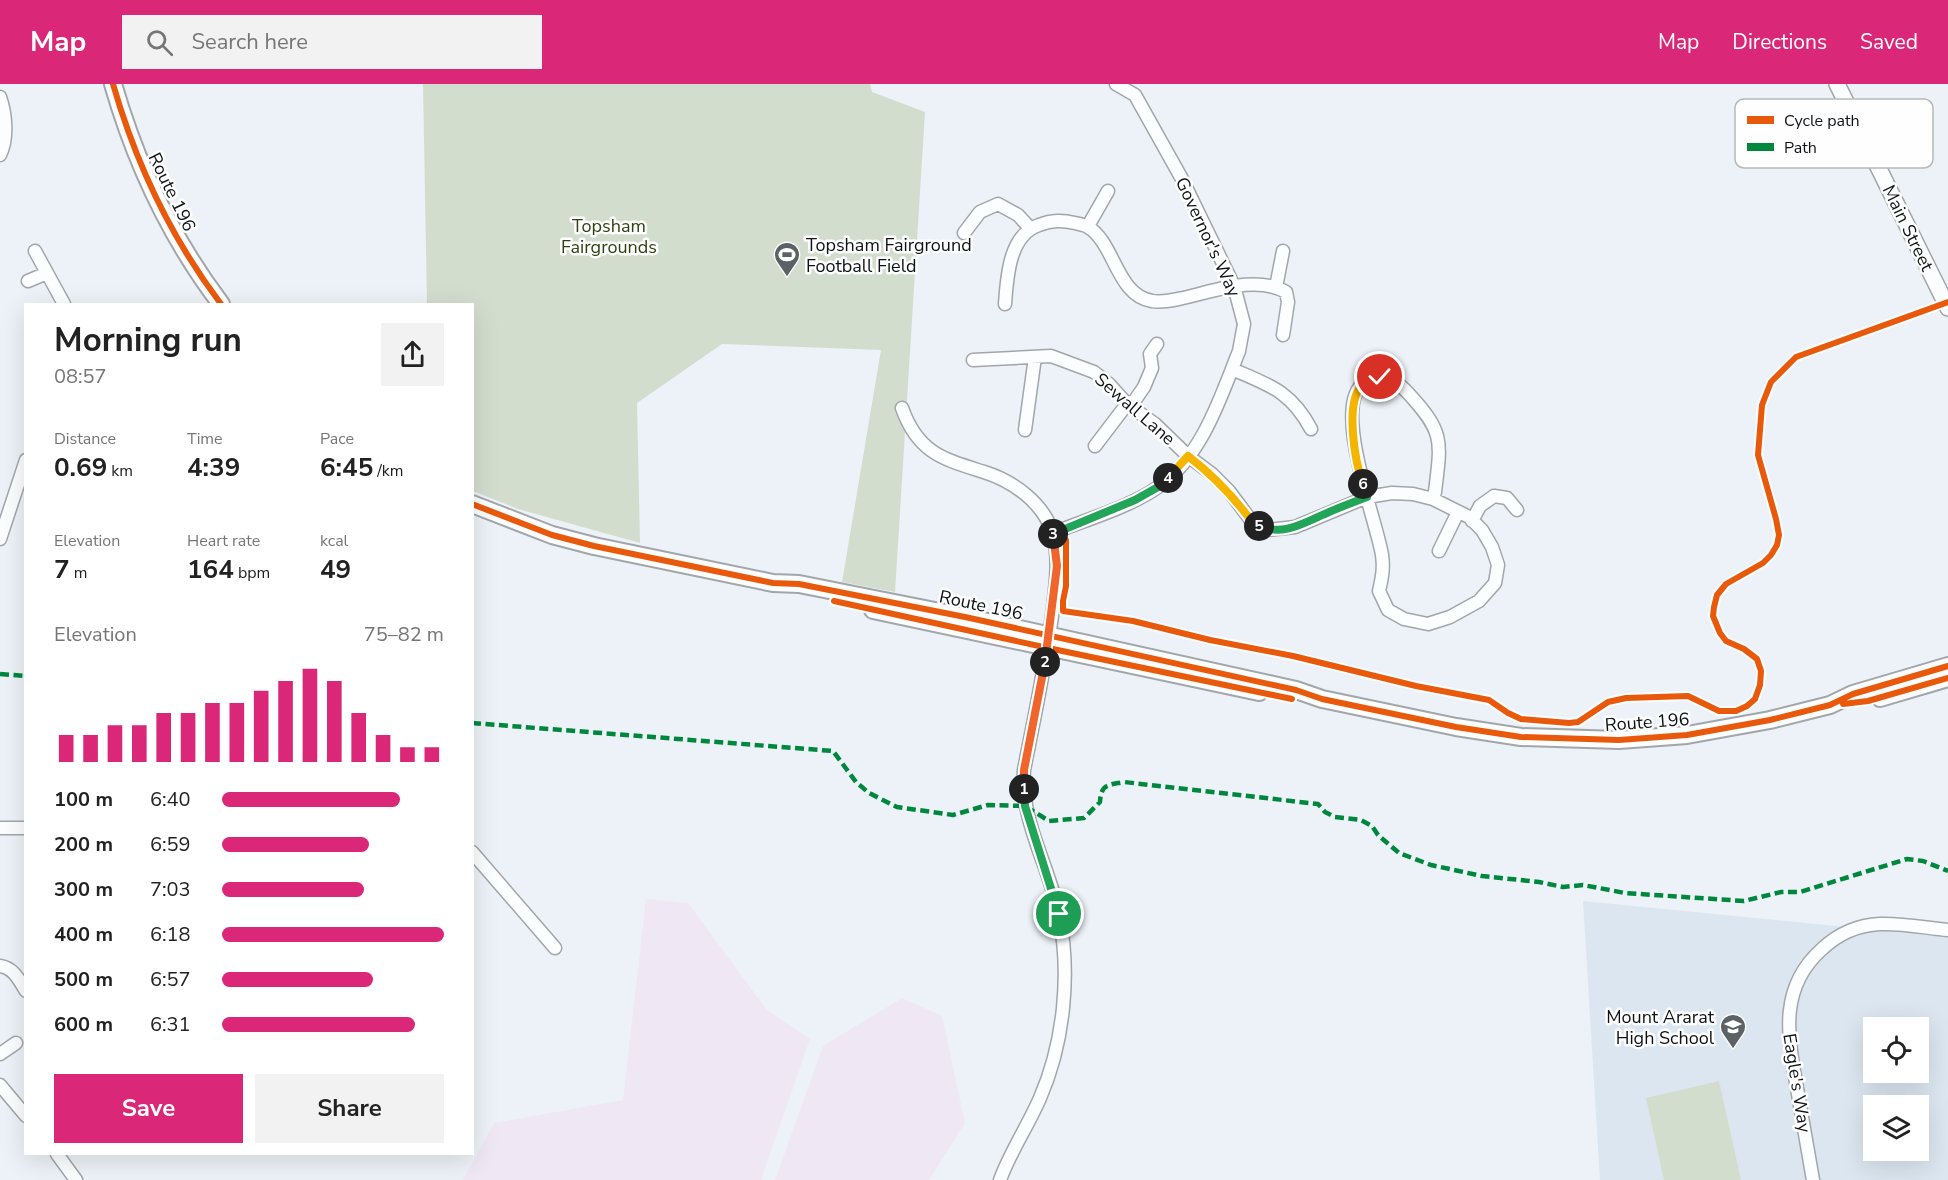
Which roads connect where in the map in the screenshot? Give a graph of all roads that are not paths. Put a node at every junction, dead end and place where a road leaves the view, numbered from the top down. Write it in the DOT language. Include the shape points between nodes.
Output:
graph roads {
  1 [pos="113,84"];
  2 [pos="1116,84"];
  3 [pos="1837,84"];
  4 [pos="0,97"];
  5 [pos="1844,99"];
  6 [pos="0,155"];
  7 [pos="1879,168"];
  8 [pos="1108,191"];
  9 [pos="1088,226"];
  10 [pos="1030,228"];
  11 [pos="964,233"];
  12 [pos="35,251"];
  13 [pos="1283,251"];
  14 [pos="47,273"];
  15 [pos="28,281"];
  16 [pos="1234,286"];
  17 [pos="1276,287"];
  18 [pos="63,303"];
  19 [pos="220,303"];
  20 [pos="1005,304"];
  21 [pos="1948,308"];
  22 [pos="1283,335"];
  23 [pos="1157,344"];
  24 [pos="1035,357"];
  25 [pos="973,360"];
  26 [pos="1232,369"];
  27 [pos="1127,404"];
  28 [pos="902,408"];
  29 [pos="1311,429"];
  30 [pos="1025,430"];
  31 [pos="1095,446"];
  32 [pos="1188,456"];
  33 [pos="24,466"];
  34 [pos="1367,497"];
  35 [pos="1433,499"];
  36 [pos="474,505"];
  37 [pos="1517,510"];
  38 [pos="1458,512"];
  39 [pos="1473,521"];
  40 [pos="1053,533"];
  41 [pos="0,539"];
  42 [pos="1439,551"];
  43 [pos="1048,642"];
  44 [pos="1948,666"];
  45 [pos="1944,681"];
  46 [pos="1830,705"];
  47 [pos="0,828"];
  48 [pos="24,828"];
  49 [pos="474,854"];
  50 [pos="1948,930"];
  51 [pos="555,948"];
  52 [pos="0,966"];
  53 [pos="24,988"];
  54 [pos="16,1043"];
  55 [pos="0,1054"];
  56 [pos="0,1085"];
  57 [pos="24,1114"];
  58 [pos="58,1155"];
  59 [pos="76,1180"];
  60 [pos="1000,1180"];
  61 [pos="1813,1180"];
  1 -- 19 [label="highway, Route 196" via="132,144 162,211 190,261"];
  2 -- 16 [label="street, Governor's Way" via="1135,95 1182,179"];
  3 -- 5 [label="main road, Main Street"];
  4 -- 6 [label="street" via="5,144"];
  7 -- 21 [label="main road, Main Street"];
  8 -- 9 [label="street"];
  9 -- 10 [label="street" via="1061,220"];
  9 -- 16 [label="street" via="1141,298 1168,301"];
  10 -- 11 [label="street" via="1018,215 998,204 980,212"];
  10 -- 20 [label="street" via="1007,269"];
  12 -- 14 [label="street"];
  13 -- 17 [label="street"];
  14 -- 15 [label="street"];
  14 -- 18 [label="street"];
  16 -- 17 [label="street"];
  16 -- 26 [label="street, Governor's Way" via="1244,324"];
  17 -- 22 [label="street" via="1286,292 1288,302"];
  23 -- 27 [label="street" via="1150,354 1152,368 1144,387"];
  24 -- 25 [label="street, Sewall Lane"];
  24 -- 27 [label="street, Sewall Lane" via="1052,356 1094,372"];
  24 -- 30 [label="street"];
  26 -- 29 [label="street" via="1273,386 1301,409"];
  26 -- 32 [label="street, Governor's Way" via="1211,420"];
  27 -- 31 [label="street"];
  27 -- 32 [label="street, Sewall Lane"];
  28 -- 40 [label="street" via="921,442 949,461 1011,483 1033,501"];
  32 -- 34 [label="street, Sewall Lane" via="1223,486 1253,523 1267,530 1295,527"];
  32 -- 40 [label="street, Governor's Way" via="1158,487"];
  33 -- 41 [label="street"];
  34 -- 35 [label="street" via="1392,493"];
  34 -- 35 [label="street" via="1356,457 1353,413 1355,396 1363,383 1380,377 1398,382 1433,423 1440,444"];
  34 -- 39 [label="street" via="1382,554 1379,591 1388,610 1404,619 1428,624 1450,617 1479,601 1495,583 1498,565 1492,547"];
  35 -- 38 [label="street"];
  36 -- 43 [label="highway, Route 196" via="584,543 772,583 799,593"];
  37 -- 39 [label="street" via="1507,498 1494,496 1480,506"];
  38 -- 39 [label="street"];
  38 -- 42 [label="street"];
  40 -- 43 [label="street" via="1057,566"];
  43 -- 46 [label="highway, Route 196" via="1295,699 1322,699 1521,737 1587,741 1696,734"];
  43 -- 60 [label="street" via="1023,785 1025,806 1059,914 1062,1014 1053,1062 1041,1097"];
  44 -- 46 [label="highway, Route 196"];
  45 -- 46 [label="highway, Route 196" via="1857,703"];
  47 -- 48 [label="street"];
  49 -- 51 [label="street"];
  50 -- 61 [label="street, Eagle's Way" via="1892,924 1853,929 1832,940 1805,966 1790,1006 1789,1034"];
  52 -- 53 [label="street" via="16,975"];
  54 -- 55 [label="street"];
  56 -- 57 [label="street"];
  58 -- 59 [label="street"];
}
